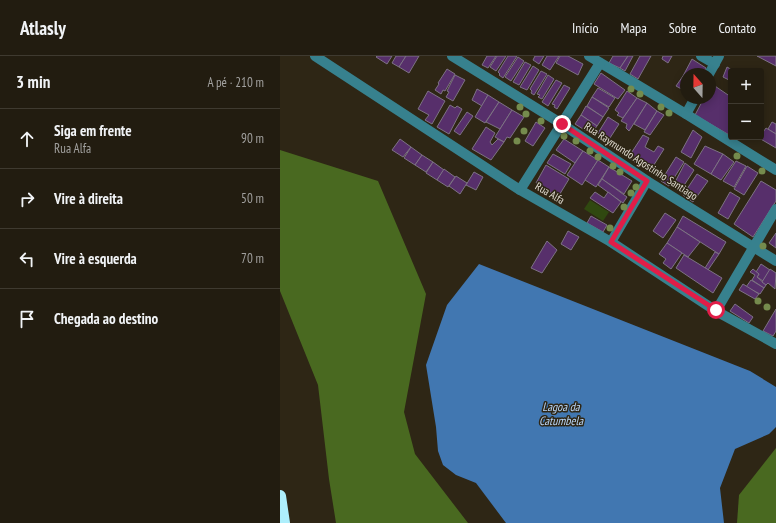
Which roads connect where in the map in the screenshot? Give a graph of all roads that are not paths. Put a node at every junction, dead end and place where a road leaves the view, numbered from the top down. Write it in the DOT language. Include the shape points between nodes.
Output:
graph roads {
  1 [pos="452,56"];
  2 [pos="589,56"];
  3 [pos="701,56"];
  4 [pos="322,58"];
  5 [pos="717,60"];
  6 [pos="600,63"];
  7 [pos="692,104"];
  8 [pos="686,114"];
  9 [pos="562,124"];
  10 [pos="776,170"];
  11 [pos="647,181"];
  12 [pos="520,190"];
  13 [pos="776,209"];
  14 [pos="611,242"];
  15 [pos="754,247"];
  16 [pos="776,261"];
  17 [pos="716,310"];
  18 [pos="776,344"];
  19 [pos="280,496"];
  20 [pos="284,523"];
  1 -- 9 [label="street, Rua Raymundo Agostinho Santiago"];
  2 -- 6 [label="street"];
  3 -- 5 [label="street"];
  4 -- 12 [label="street, Rua Alfa"];
  6 -- 8 [label="street"];
  6 -- 9 [label="street"];
  7 -- 8 [label="street"];
  8 -- 10 [label="street"];
  9 -- 11 [label="street, Rua Raymundo Agostinho Santiago"];
  9 -- 12 [label="street"];
  11 -- 14 [label="street"];
  11 -- 15 [label="street, Rua Raymundo Agostinho Santiago"];
  12 -- 14 [label="street, Rua Alfa"];
  13 -- 15 [label="street"];
  14 -- 17 [label="street, Rua Alfa"];
  15 -- 16 [label="street, Rua Raymundo Agostinho Santiago"];
  15 -- 17 [label="street"];
  17 -- 18 [label="street, Rua Alfa"];
  19 -- 20 [label="highway"];
}
